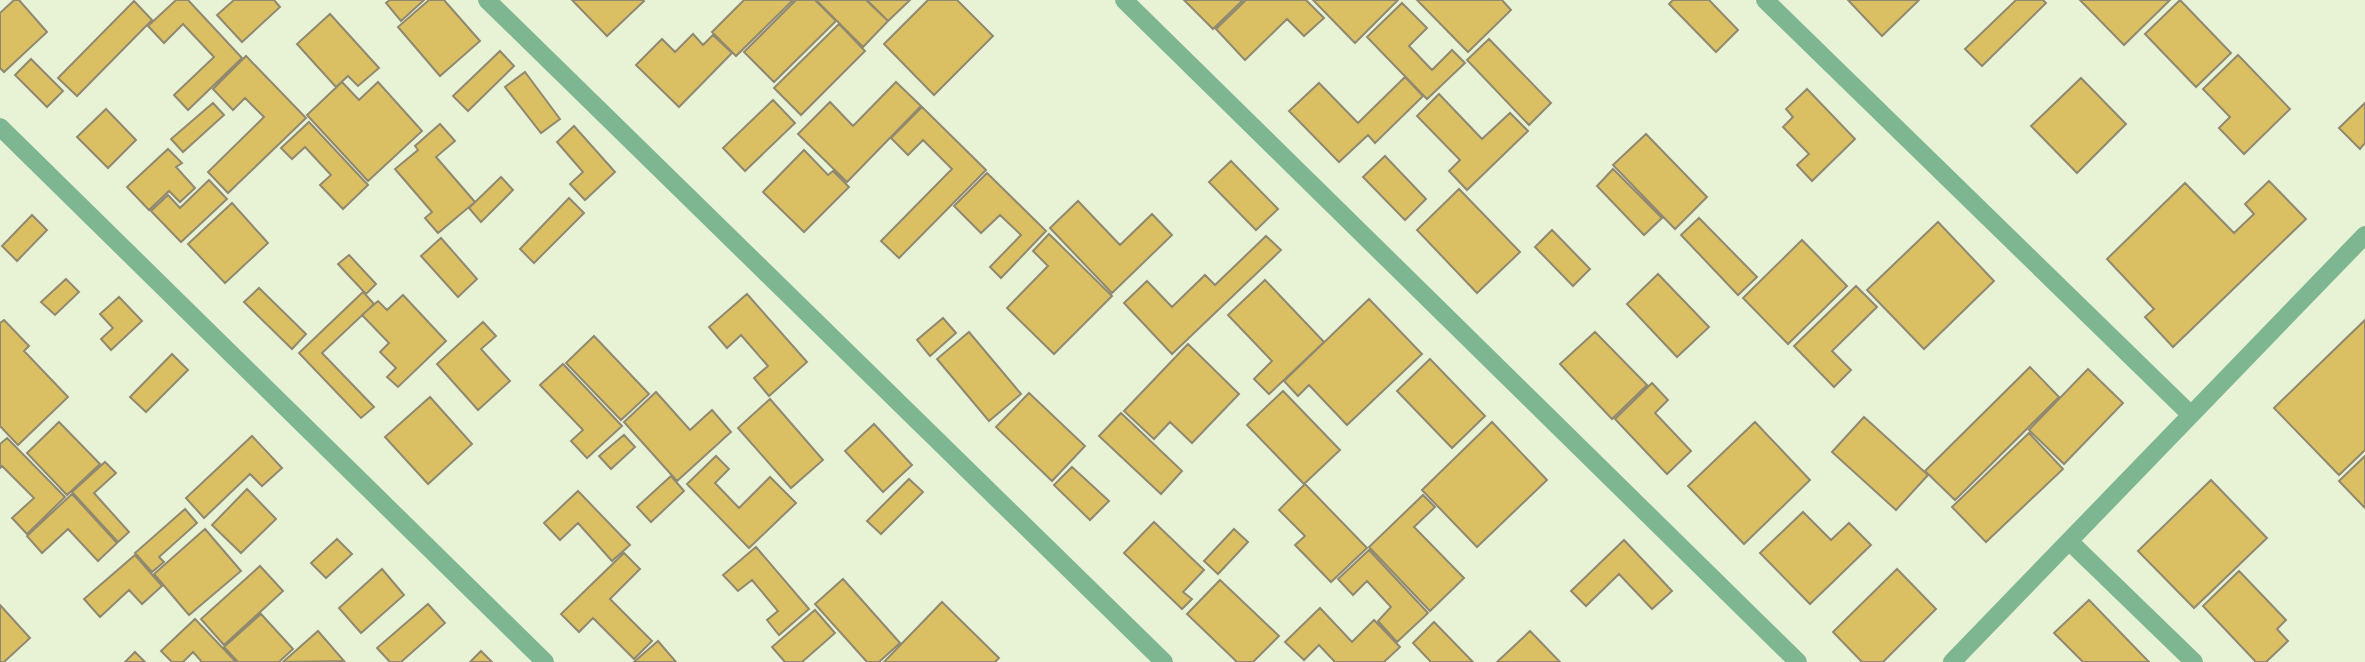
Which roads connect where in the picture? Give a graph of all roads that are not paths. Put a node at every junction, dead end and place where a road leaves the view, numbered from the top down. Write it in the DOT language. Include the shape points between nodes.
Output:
graph roads {
  1 [pos="487,0"];
  2 [pos="1124,0"];
  3 [pos="1765,0"];
  4 [pos="0,127"];
  5 [pos="2365,235"];
  6 [pos="2191,415"];
  7 [pos="2069,541"];
  8 [pos="545,662"];
  9 [pos="1164,662"];
  10 [pos="1798,662"];
  11 [pos="1952,662"];
  12 [pos="2194,662"];
  1 -- 9 [label="street"];
  2 -- 10 [label="street"];
  3 -- 6 [label="street"];
  4 -- 8 [label="street"];
  5 -- 6 [label="street"];
  6 -- 7 [label="street"];
  7 -- 11 [label="street"];
  7 -- 12 [label="street"];
}
